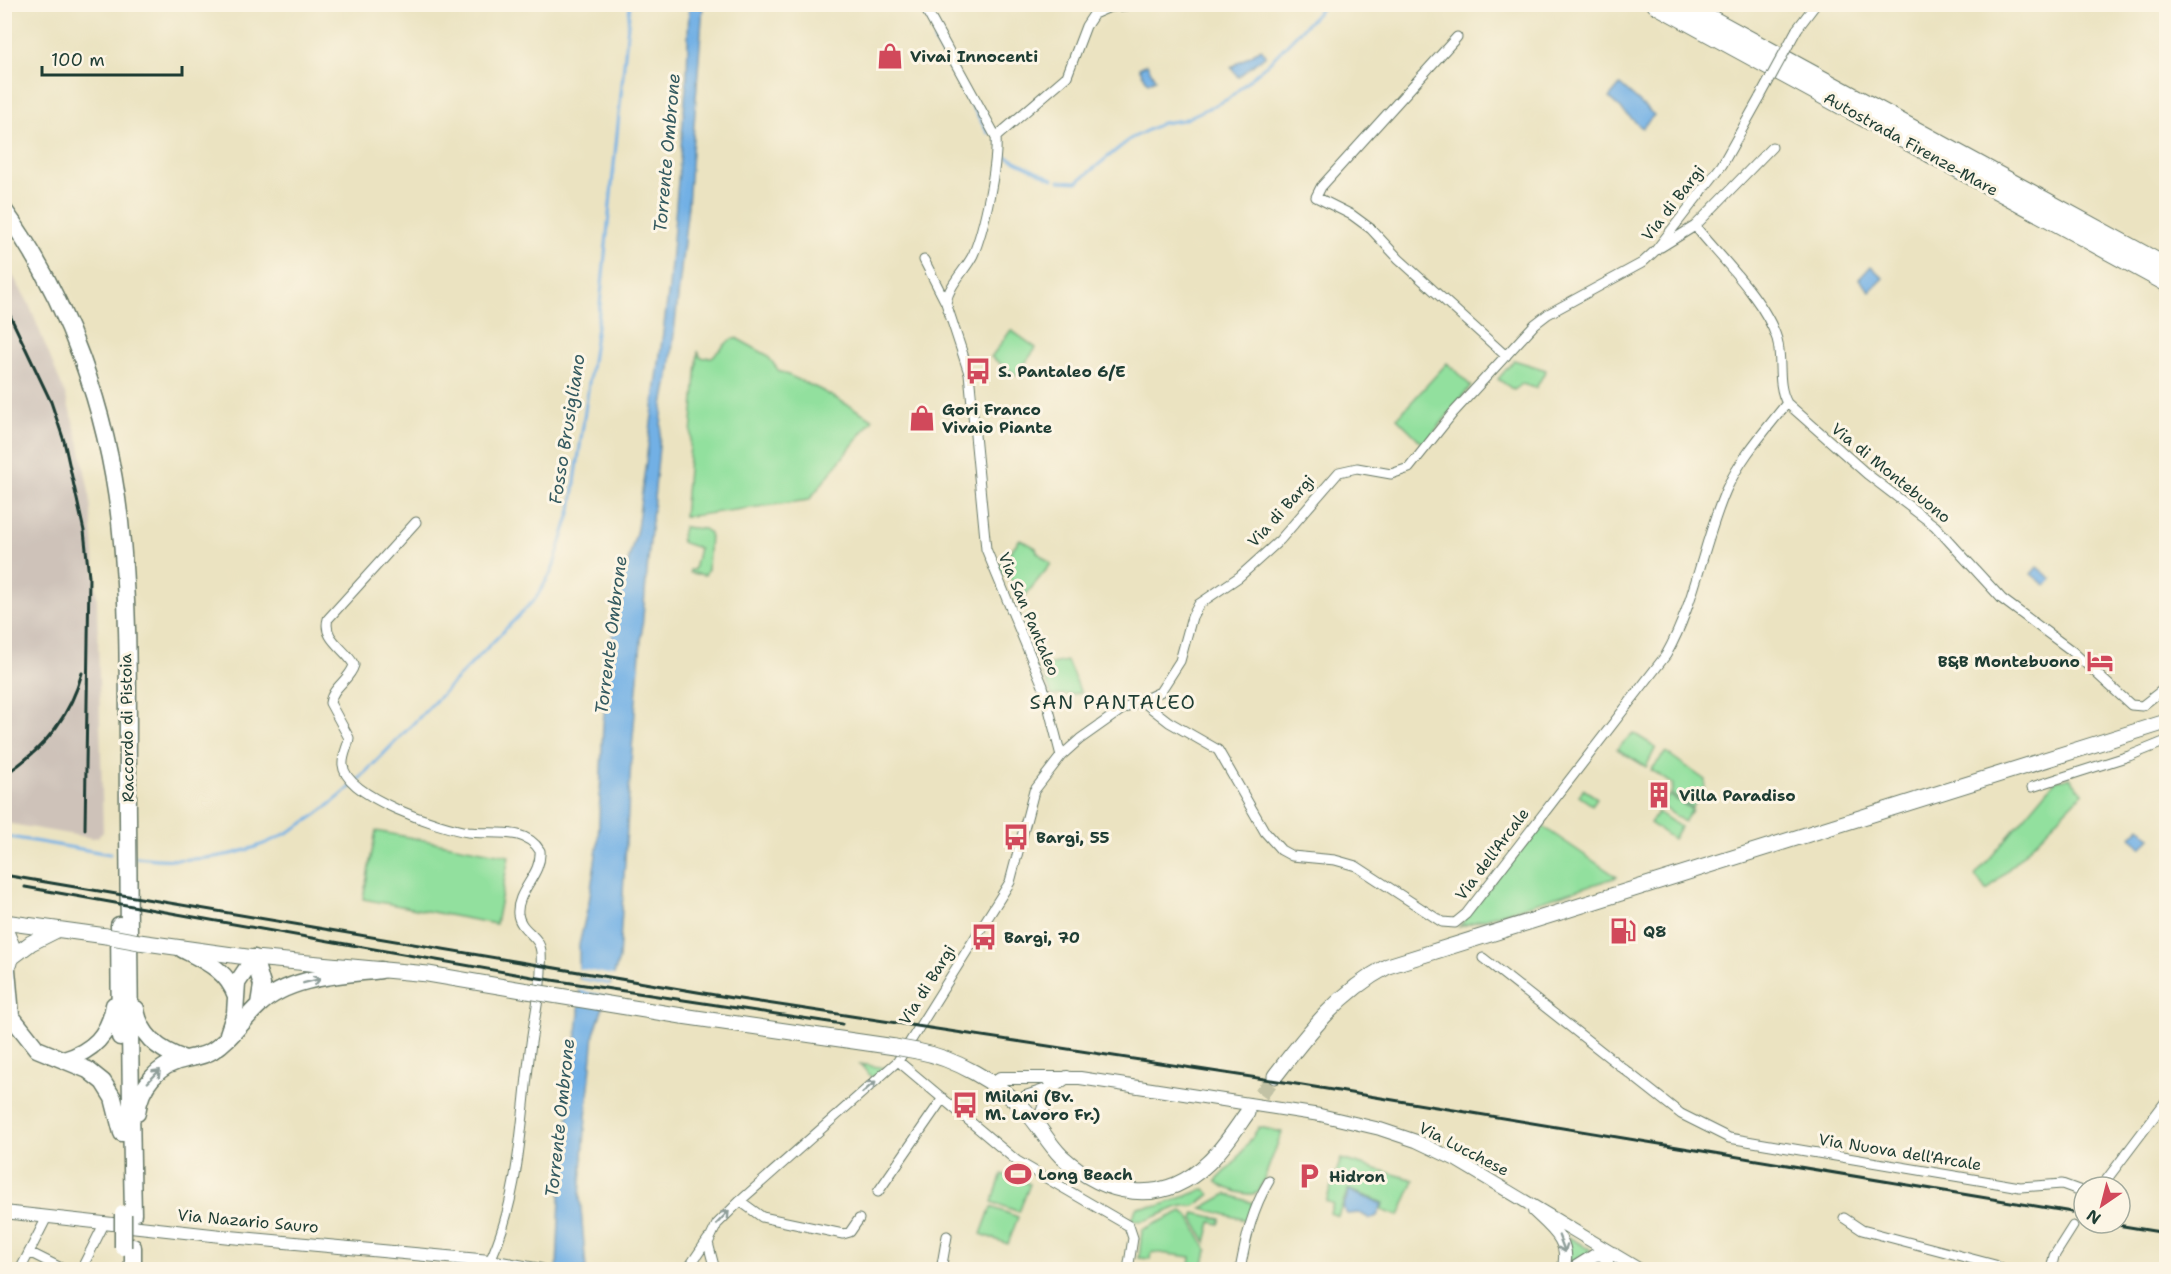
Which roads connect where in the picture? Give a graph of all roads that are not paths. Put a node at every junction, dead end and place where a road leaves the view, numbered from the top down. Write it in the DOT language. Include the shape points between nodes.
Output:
graph roads {
  1 [pos="923,4"];
  2 [pos="1147,4"];
  3 [pos="1656,4"];
  4 [pos="1683,4"];
  5 [pos="1816,4"];
  6 [pos="1457,37"];
  7 [pos="996,137"];
  8 [pos="1772,147"];
  9 [pos="4,210"];
  10 [pos="1695,226"];
  11 [pos="4,229"];
  12 [pos="1656,250"];
  13 [pos="924,260"];
  14 [pos="2166,267"];
  15 [pos="2166,282"];
  16 [pos="946,303"];
  17 [pos="1506,356"];
  18 [pos="1787,403"];
  19 [pos="416,522"];
  20 [pos="2166,687"];
  21 [pos="1142,701"];
  22 [pos="2164,725"];
  23 [pos="2166,741"];
  24 [pos="1061,756"];
  25 [pos="2032,787"];
  26 [pos="4,922"];
  27 [pos="4,927"];
  28 [pos="58,930"];
  29 [pos="182,949"];
  30 [pos="255,958"];
  31 [pos="1483,958"];
  32 [pos="8,967"];
  33 [pos="381,970"];
  34 [pos="125,973"];
  35 [pos="236,996"];
  36 [pos="259,1005"];
  37 [pos="8,1011"];
  38 [pos="227,1038"];
  39 [pos="923,1052"];
  40 [pos="897,1054"];
  41 [pos="185,1059"];
  42 [pos="64,1060"];
  43 [pos="1275,1076"];
  44 [pos="1067,1077"];
  45 [pos="1000,1078"];
  46 [pos="1036,1078"];
  47 [pos="1050,1089"];
  48 [pos="1020,1097"];
  49 [pos="943,1098"];
  50 [pos="2166,1101"];
  51 [pos="1247,1113"];
  52 [pos="1041,1116"];
  53 [pos="122,1133"];
  54 [pos="132,1149"];
  55 [pos="1067,1160"];
  56 [pos="2110,1175"];
  57 [pos="1269,1181"];
  58 [pos="2072,1187"];
  59 [pos="878,1192"];
  60 [pos="1515,1194"];
  61 [pos="740,1200"];
  62 [pos="4,1212"];
  63 [pos="128,1214"];
  64 [pos="47,1217"];
  65 [pos="1844,1218"];
  66 [pos="859,1219"];
  67 [pos="105,1224"];
  68 [pos="2072,1228"];
  69 [pos="947,1236"];
  70 [pos="708,1239"];
  71 [pos="128,1247"];
  72 [pos="1606,1250"];
  73 [pos="29,1252"];
  74 [pos="490,1261"];
  75 [pos="1036,1268"];
  76 [pos="20,1269"];
  77 [pos="64,1269"];
  78 [pos="81,1269"];
  79 [pos="123,1269"];
  80 [pos="134,1269"];
  81 [pos="541,1269"];
  82 [pos="687,1269"];
  83 [pos="715,1269"];
  84 [pos="941,1269"];
  85 [pos="1050,1269"];
  86 [pos="1128,1269"];
  87 [pos="1240,1269"];
  88 [pos="1563,1269"];
  89 [pos="1571,1269"];
  90 [pos="1606,1269"];
  91 [pos="1640,1269"];
  92 [pos="2003,1269"];
  93 [pos="2051,1269"];
  1 -- 7 [label="street"];
  2 -- 7 [label="street" via="1114,7 1094,15 1067,76"];
  3 -- 15 [label="highway, Autostrada Firenze-Mare"];
  4 -- 14 [label="highway, Autostrada Firenze-Mare"];
  5 -- 12 [label="street, Via di Bargi, bridge" via="1797,29 1722,165"];
  6 -- 17 [label="street" via="1316,197 1371,229"];
  7 -- 16 [label="street" via="978,241"];
  8 -- 10 [label="street"];
  9 -- 34 [label="highway, Raccordo di Pistoia" via="48,284 78,350 101,419 114,480 124,581"];
  10 -- 12 [label="street"];
  10 -- 18 [label="street" via="1774,330"];
  11 -- 34 [label="highway, Raccordo di Pistoia" via="41,291 69,356 87,407 108,504 115,605"];
  12 -- 17 [label="street, Via di Bargi" via="1642,263 1541,319"];
  13 -- 16 [label="street, Via San Pantaleo"];
  16 -- 24 [label="street, Via San Pantaleo" via="969,373 986,549 1043,686"];
  17 -- 21 [label="street, Via di Bargi" via="1448,418 1409,468 1384,474 1352,468 1335,475 1280,540 1239,577 1197,607 1180,661 1160,692"];
  18 -- 20 [label="street, Via di Montebuono" via="1867,474 1935,526 2002,598 2072,651 2131,705 2142,706"];
  18 -- 21 [label="street, Via dell'Arcale" via="1743,458 1727,487 1680,627 1666,655 1466,914 1455,923 1445,923 1356,866 1293,856 1281,850 1268,837 1218,750 1169,722"];
  19 -- 74 [label="street" via="328,619 329,636 354,665 330,703 349,738 344,769 374,799 462,831 520,835 540,851 538,866 519,909 522,925 540,945 541,958 509,1210"];
  21 -- 24 [label="street, Via di Bargi" via="1114,715"];
  22 -- 43 [label="main road" via="1388,966 1334,1005"];
  23 -- 25 [label="street"];
  24 -- 40 [label="street, Via di Bargi" via="1030,800 1010,882"];
  26 -- 28 [label="main road"];
  27 -- 32 [label="main road" via="11,943"];
  28 -- 29 [label="main road, bridge"];
  28 -- 32 [label="main road" via="31,943"];
  29 -- 30 [label="main road"];
  29 -- 35 [label="highway" via="219,970"];
  30 -- 33 [label="main road"];
  30 -- 35 [label="highway" via="237,983"];
  30 -- 36 [label="highway" via="262,987"];
  31 -- 58 [label="street, Via Nuova dell'Arcale" via="1681,1114 1743,1142 2020,1187"];
  32 -- 37 [label="highway"];
  36 -- 33 [label="highway, one-way" via="302,983"];
  33 -- 40 [label="main road, bridge" via="428,974"];
  34 -- 41 [label="highway" via="137,1016 147,1035 163,1050"];
  34 -- 42 [label="highway" via="104,1034 90,1049"];
  34 -- 53 [label="highway, Raccordo di Pistoia"];
  34 -- 54 [label="highway, Raccordo di Pistoia"];
  35 -- 38 [label="highway" via="235,1016"];
  36 -- 38 [label="highway"];
  37 -- 42 [label="highway" via="37,1049"];
  38 -- 41 [label="highway" via="206,1054"];
  39 -- 40 [label="main road, bridge"];
  39 -- 45 [label="main road" via="960,1057"];
  39 -- 48 [label="main road"];
  40 -- 49 [label="street"];
  61 -- 40 [label="street, Via di Bargi, one-way"];
  54 -- 41 [label="highway, one-way" via="138,1106 148,1081 165,1066"];
  42 -- 53 [label="highway" via="94,1074 107,1086 116,1104"];
  44 -- 46 [label="street, Via Lucchese"];
  44 -- 47 [label="street"];
  44 -- 60 [label="street, Via Lucchese" via="1327,1117 1380,1129 1426,1145"];
  45 -- 46 [label="street, Via Lucchese"];
  45 -- 48 [label="main road"];
  46 -- 48 [label="street" via="1026,1084"];
  47 -- 48 [label="street"];
  47 -- 52 [label="street"];
  48 -- 52 [label="main road"];
  48 -- 55 [label="main road"];
  49 -- 59 [label="street"];
  49 -- 86 [label="street" via="1017,1161 1129,1226 1133,1238"];
  50 -- 56 [label="street"];
  51 -- 55 [label="main road" via="1208,1163 1186,1180 1166,1188 1114,1189 1090,1179"];
  52 -- 55 [label="main road"];
  53 -- 63 [label="highway, Raccordo di Pistoia"];
  54 -- 63 [label="highway, Raccordo di Pistoia"];
  57 -- 87 [label="street" via="1246,1233"];
  60 -- 72 [label="street, Via Lucchese"];
  60 -- 88 [label="street, Via Lucchese, one-way" via="1561,1238 1566,1253"];
  61 -- 66 [label="street" via="762,1217 843,1234 850,1232"];
  70 -- 61 [label="street, Via di Bargi, one-way"];
  62 -- 64 [label="street, Via Nazario Sauro"];
  63 -- 71 [label="highway, Raccordo di Pistoia"];
  64 -- 67 [label="street, Via Nazario Sauro"];
  64 -- 73 [label="street"];
  65 -- 92 [label="street" via="1862,1230"];
  67 -- 74 [label="street, Via Nazario Sauro"];
  67 -- 78 [label="street"];
  68 -- 93 [label="street" via="2055,1254"];
  69 -- 84 [label="street"];
  70 -- 82 [label="street, Via di Bargi"];
  70 -- 83 [label="street"];
  71 -- 79 [label="highway, Raccordo di Pistoia"];
  71 -- 80 [label="highway, Raccordo di Pistoia"];
  72 -- 89 [label="street"];
  72 -- 90 [label="street"];
  72 -- 91 [label="street, Via Lucchese"];
  73 -- 76 [label="street"];
  73 -- 77 [label="street"];
  74 -- 81 [label="street"];
  75 -- 85 [label="street"];
}
